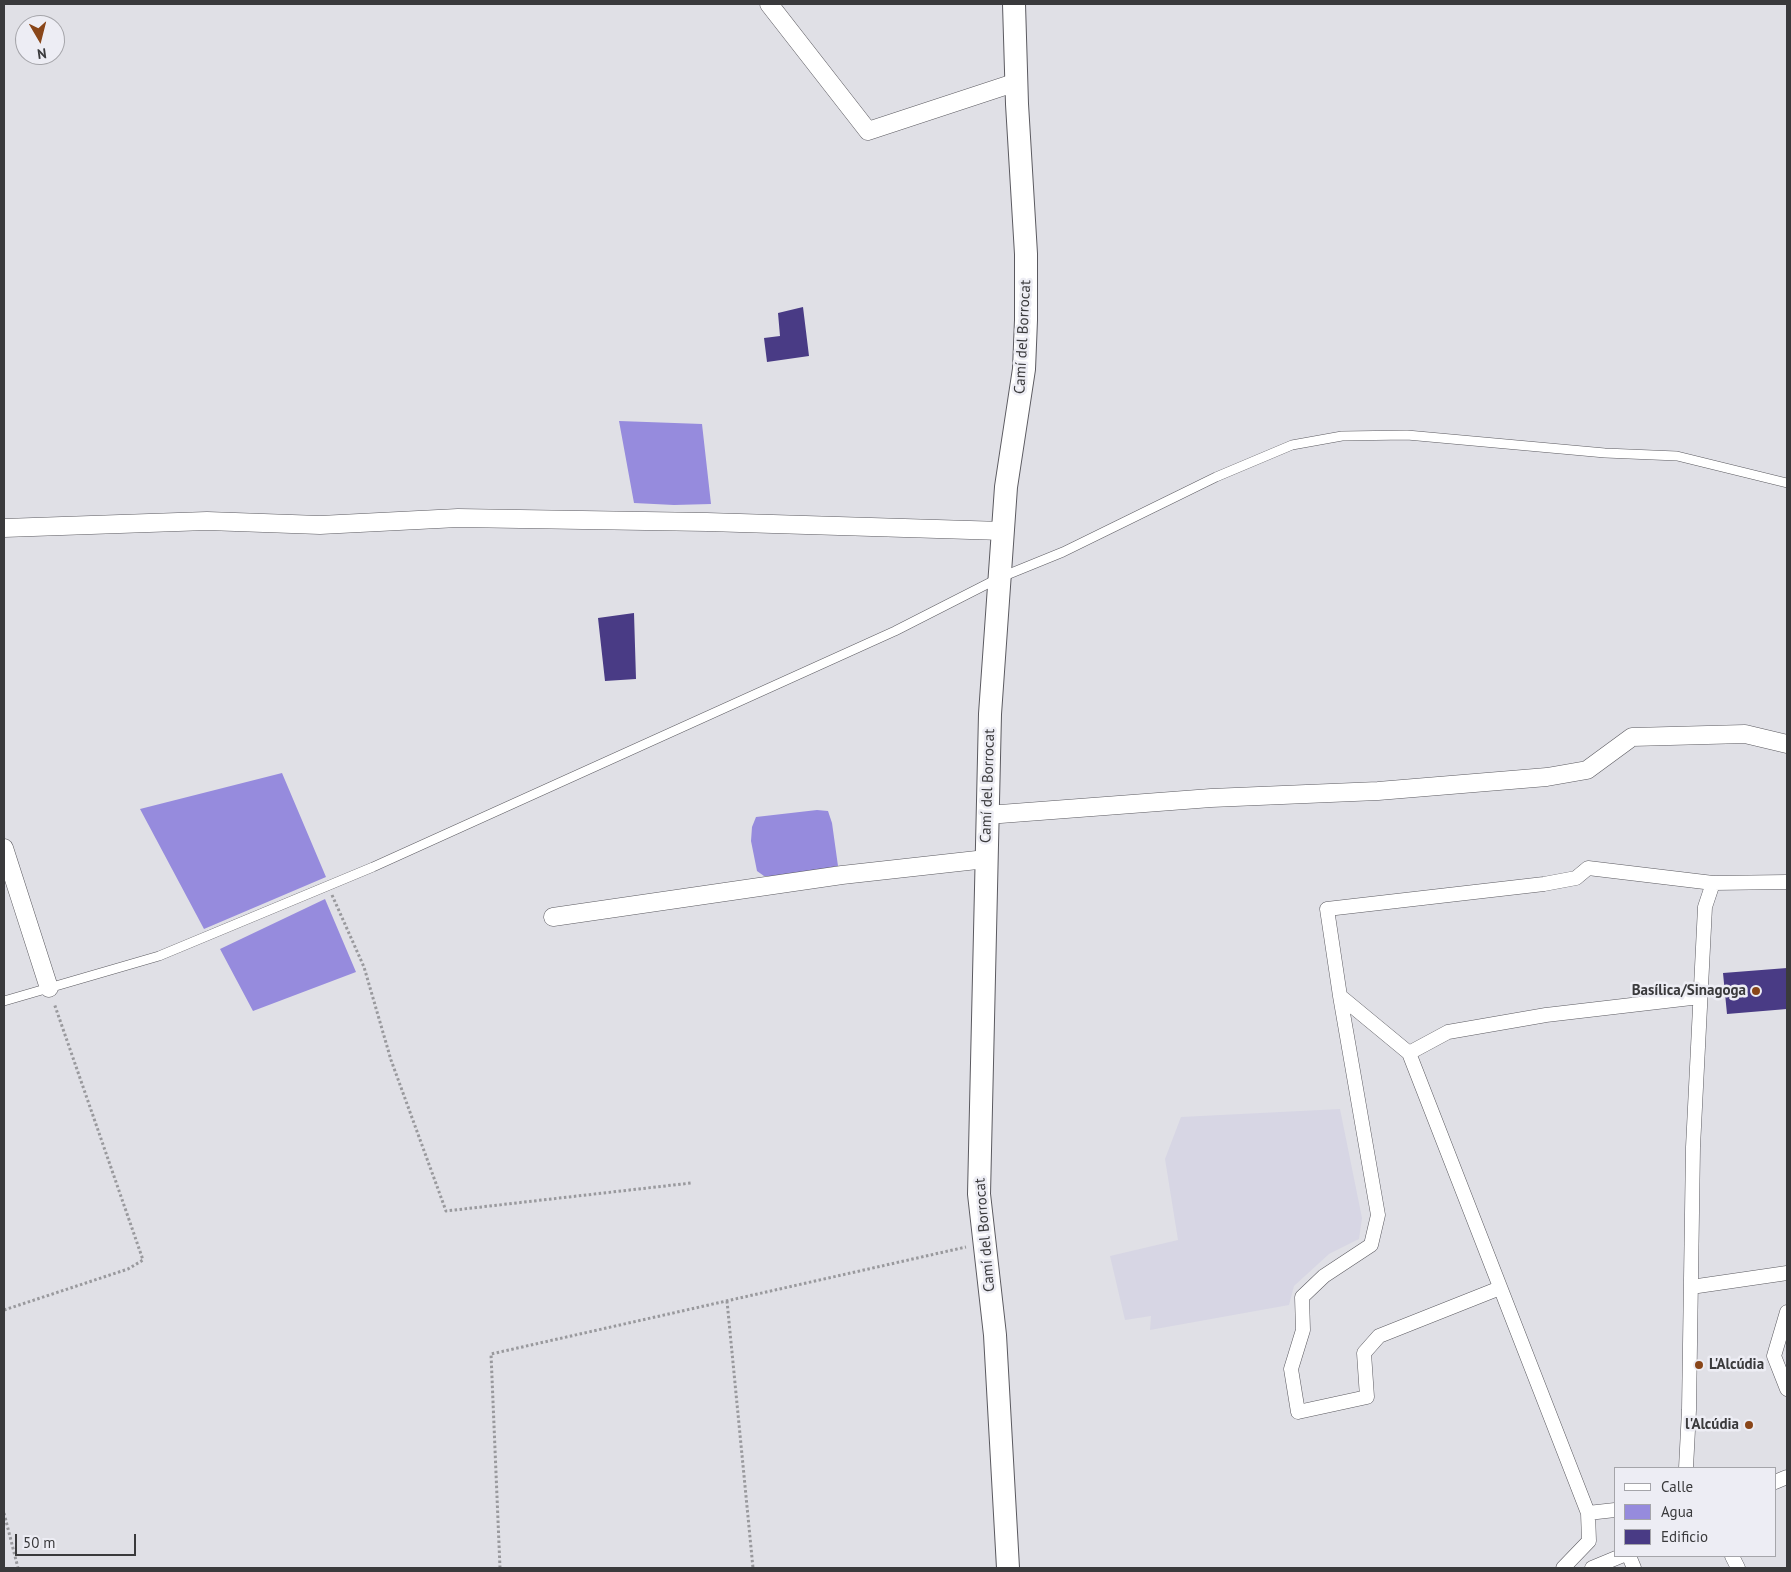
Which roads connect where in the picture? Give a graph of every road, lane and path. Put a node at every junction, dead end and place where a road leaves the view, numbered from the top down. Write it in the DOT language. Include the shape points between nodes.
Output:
graph roads {
  1 [pos="769,4"];
  2 [pos="1014,4"];
  3 [pos="1017,82"];
  4 [pos="1787,483"];
  5 [pos="4,528"];
  6 [pos="1003,531"];
  7 [pos="999,578"];
  8 [pos="1787,744"];
  9 [pos="987,815"];
  10 [pos="4,848"];
  11 [pos="986,858"];
  12 [pos="1787,882"];
  13 [pos="1713,883"];
  14 [pos="327,886"];
  15 [pos="553,917"];
  16 [pos="49,988"];
  17 [pos="1340,996"];
  18 [pos="1700,997"];
  19 [pos="4,1001"];
  20 [pos="1409,1053"];
  21 [pos="691,1183"];
  22 [pos="984,1243"];
  23 [pos="1787,1273"];
  24 [pos="1691,1287"];
  25 [pos="1500,1288"];
  26 [pos="727,1301"];
  27 [pos="4,1310"];
  28 [pos="1787,1312"];
  29 [pos="1787,1389"];
  30 [pos="1686,1467"];
  31 [pos="1614,1510"];
  32 [pos="4,1513"];
  33 [pos="1588,1513"];
  34 [pos="1619,1557"];
  35 [pos="18,1568"];
  36 [pos="500,1568"];
  37 [pos="753,1568"];
  38 [pos="1008,1568"];
  39 [pos="1563,1568"];
  40 [pos="1592,1568"];
  1 -- 3 [label="street" via="868,131"];
  2 -- 3 [label="street, Camí del Borrocat"];
  3 -- 6 [label="street, Camí del Borrocat" via="1026,320 1024,369 1006,487"];
  4 -- 7 [label="lane" via="1677,456 1605,454 1407,435 1342,436 1292,445 1216,477 1064,552"];
  5 -- 6 [label="street" via="208,522 320,525 458,518"];
  6 -- 7 [label="street, Camí del Borrocat"];
  7 -- 9 [label="street, Camí del Borrocat"];
  7 -- 14 [label="lane" via="896,631"];
  8 -- 9 [label="street" via="1745,734 1632,737 1587,770 1547,777 1378,791 1210,798"];
  9 -- 11 [label="street, Camí del Borrocat"];
  10 -- 16 [label="street"];
  11 -- 15 [label="street" via="842,875"];
  11 -- 22 [label="street, Camí del Borrocat" via="978,1194"];
  12 -- 13 [label="street"];
  13 -- 17 [label="street" via="1588,868 1576,878 1544,884 1327,909"];
  13 -- 18 [label="street" via="1705,907"];
  14 -- 16 [label="lane" via="159,956"];
  14 -- 21 [label="path" via="364,967 391,1060 446,1211"];
  16 -- 19 [label="lane"];
  16 -- 27 [label="path" via="143,1260"];
  17 -- 20 [label="street"];
  17 -- 25 [label="street" via="1378,1214 1371,1245 1324,1276 1302,1297 1303,1330 1291,1369 1298,1412 1367,1397 1364,1353 1380,1336"];
  18 -- 20 [label="street" via="1546,1015 1448,1032"];
  18 -- 24 [label="street"];
  20 -- 25 [label="street"];
  22 -- 26 [label="path"];
  22 -- 38 [label="street, Camí del Borrocat" via="995,1335"];
  23 -- 24 [label="street"];
  24 -- 30 [label="street"];
  25 -- 33 [label="street"];
  26 -- 36 [label="path" via="491,1354"];
  26 -- 37 [label="path"];
  28 -- 29 [label="street" via="1774,1356"];
  31 -- 33 [label="street"];
  32 -- 35 [label="path"];
  33 -- 39 [label="street" via="1589,1541"];
  34 -- 40 [label="street"];
}
